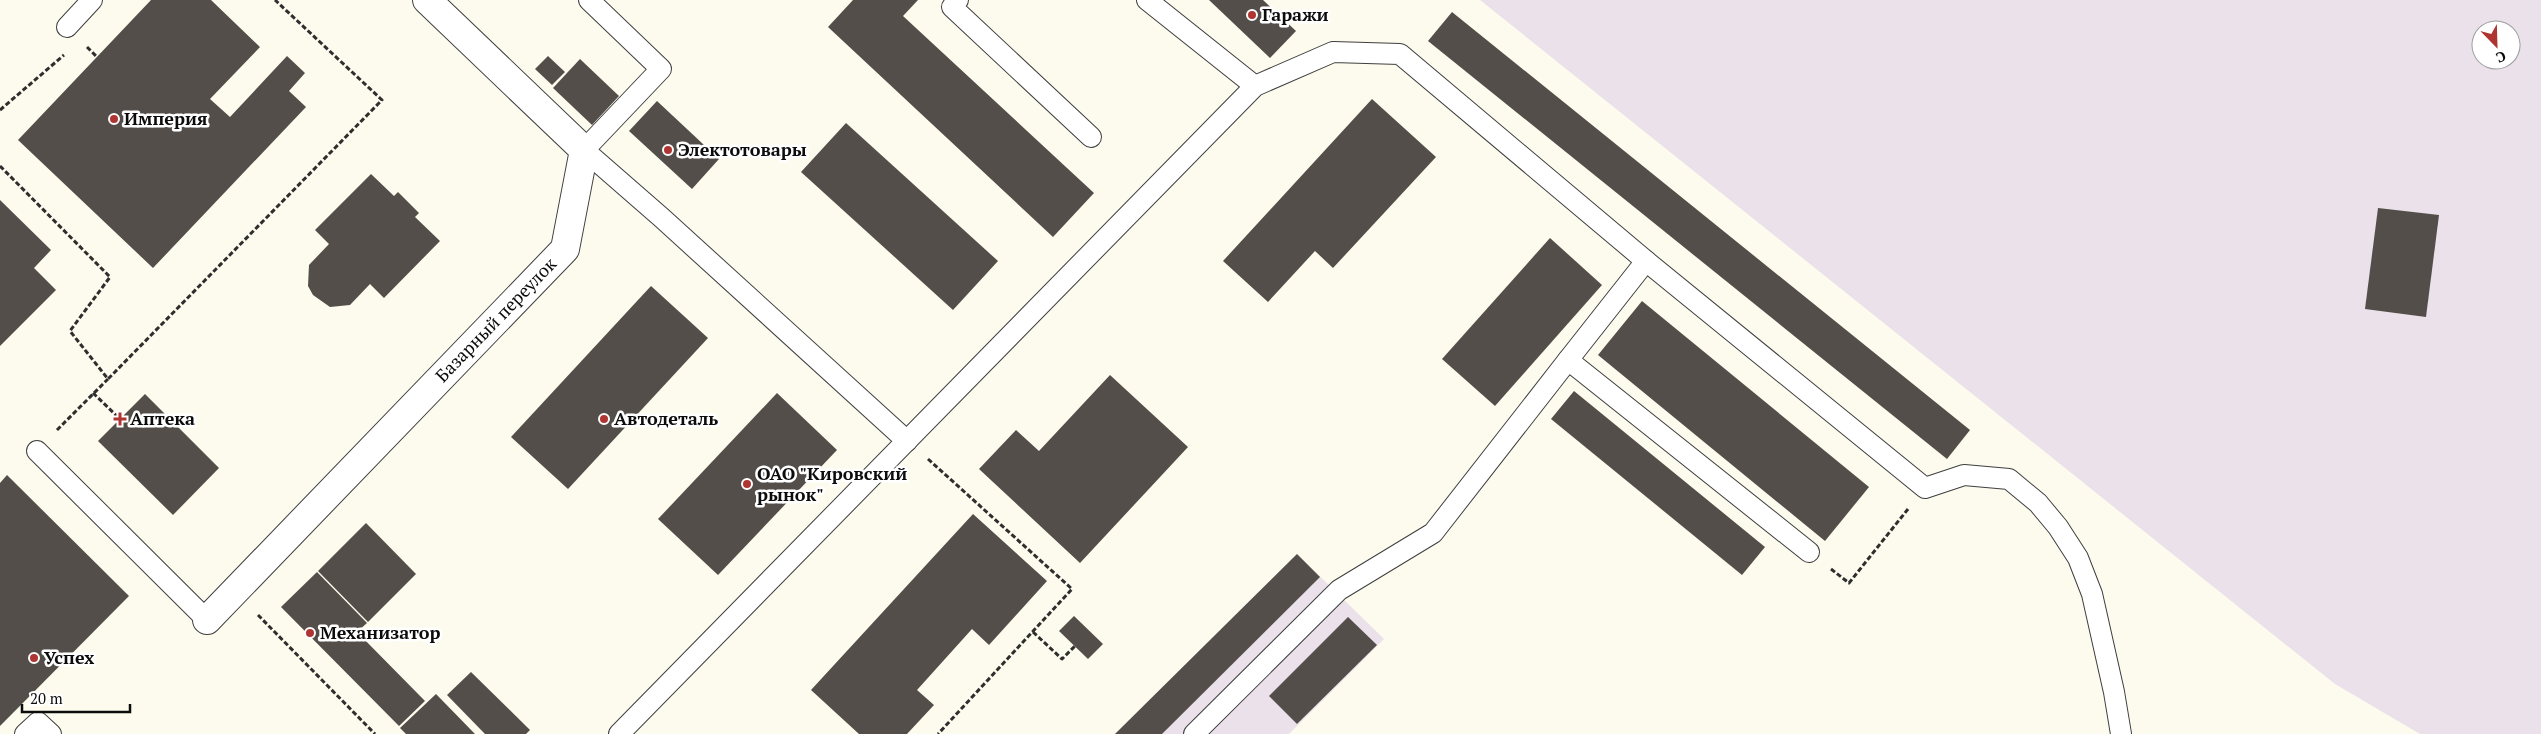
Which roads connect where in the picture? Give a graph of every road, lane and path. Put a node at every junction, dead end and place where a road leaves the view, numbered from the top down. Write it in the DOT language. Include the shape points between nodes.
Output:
graph roads {
  1 [pos="92,0"];
  2 [pos="275,0"];
  3 [pos="427,0"];
  4 [pos="589,0"];
  5 [pos="958,0"];
  6 [pos="1147,0"];
  7 [pos="66,27"];
  8 [pos="66,54"];
  9 [pos="1255,86"];
  10 [pos="0,110"];
  11 [pos="1091,138"];
  12 [pos="584,150"];
  13 [pos="0,166"];
  14 [pos="1646,261"];
  15 [pos="1568,360"];
  16 [pos="108,379"];
  17 [pos="93,394"];
  18 [pos="120,419"];
  19 [pos="907,441"];
  20 [pos="36,451"];
  21 [pos="1925,488"];
  22 [pos="1809,552"];
  23 [pos="235,591"];
  24 [pos="207,620"];
  25 [pos="1032,632"];
  26 [pos="1075,646"];
  27 [pos="26,734"];
  28 [pos="51,734"];
  29 [pos="375,734"];
  30 [pos="619,734"];
  31 [pos="938,734"];
  32 [pos="1194,734"];
  33 [pos="2121,734"];
  1 -- 7 [label="lane"];
  2 -- 16 [label="path" via="382,100"];
  3 -- 12 [label="street"];
  4 -- 12 [label="lane" via="662,69"];
  5 -- 11 [label="lane" via="952,7"];
  6 -- 9 [label="lane"];
  8 -- 10 [label="path"];
  9 -- 14 [label="lane" via="1333,52 1400,54"];
  9 -- 19 [label="lane"];
  12 -- 19 [label="lane"];
  12 -- 23 [label="street, Базарный переулок" via="565,249"];
  13 -- 16 [label="path" via="110,277 70,331"];
  14 -- 15 [label="lane"];
  14 -- 21 [label="lane"];
  15 -- 22 [label="lane"];
  15 -- 32 [label="lane" via="1433,533 1339,590"];
  16 -- 17 [label="path"];
  17 -- 18 [label="path"];
  17 -- 20 [label="path"];
  19 -- 25 [label="path" via="1072,589"];
  19 -- 30 [label="lane"];
  20 -- 24 [label="lane"];
  21 -- 22 [label="path" via="1849,583"];
  21 -- 33 [label="lane" via="1964,475 2009,479 2038,503 2058,527 2078,558 2092,594"];
  23 -- 24 [label="street, Базарный переулок"];
  23 -- 29 [label="path"];
  25 -- 26 [label="path" via="1062,659"];
  25 -- 31 [label="path"];
  27 -- 28 [label="lane" via="38,722"];
}
